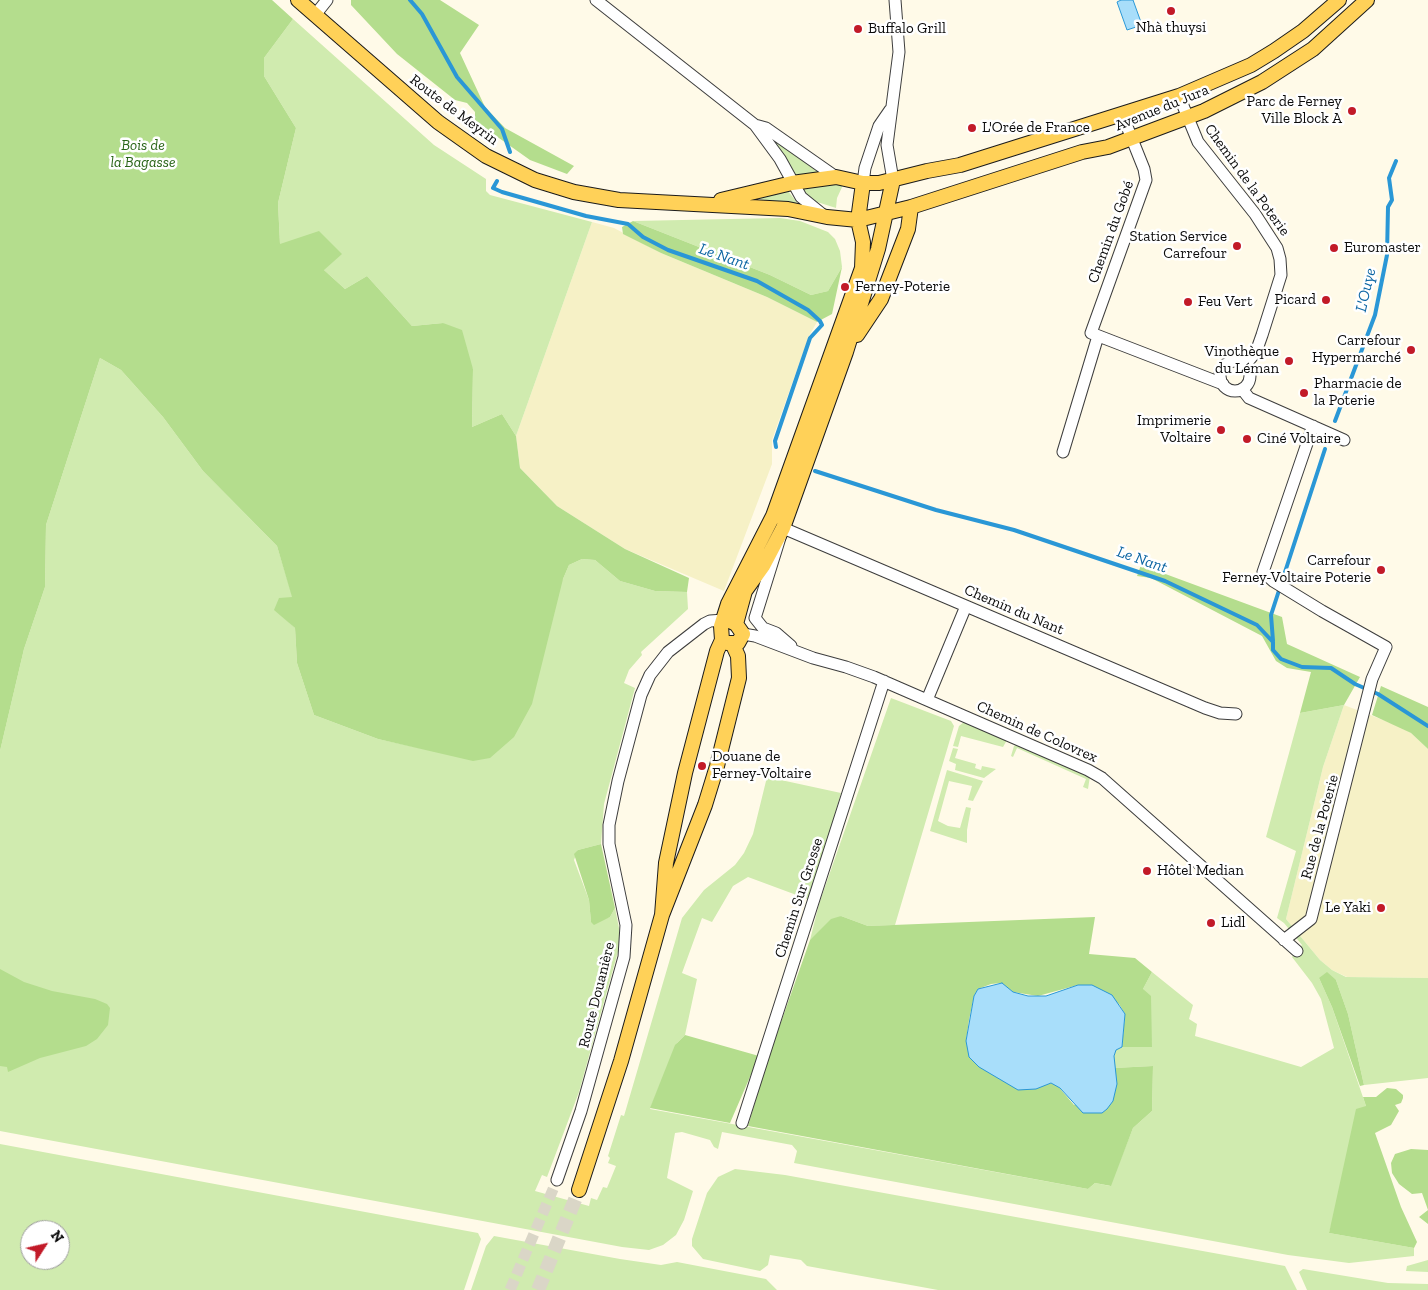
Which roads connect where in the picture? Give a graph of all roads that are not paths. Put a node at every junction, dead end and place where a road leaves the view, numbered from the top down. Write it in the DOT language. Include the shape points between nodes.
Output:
graph roads {
  1 [pos="298,0"];
  2 [pos="327,0"];
  3 [pos="596,0"];
  4 [pos="895,0"];
  5 [pos="1339,0"];
  6 [pos="1367,0"];
  7 [pos="316,15"];
  8 [pos="1179,96"];
  9 [pos="890,110"];
  10 [pos="1122,114"];
  11 [pos="1187,118"];
  12 [pos="755,125"];
  13 [pos="1132,139"];
  14 [pos="836,177"];
  15 [pos="893,180"];
  16 [pos="792,183"];
  17 [pos="863,183"];
  18 [pos="705,204"];
  19 [pos="911,208"];
  20 [pos="885,214"];
  21 [pos="826,217"];
  22 [pos="858,220"];
  23 [pos="1095,334"];
  24 [pos="846,352"];
  25 [pos="1245,365"];
  26 [pos="1223,384"];
  27 [pos="1242,390"];
  28 [pos="1313,426"];
  29 [pos="1344,440"];
  30 [pos="1062,452"];
  31 [pos="783,528"];
  32 [pos="966,606"];
  33 [pos="734,626"];
  34 [pos="728,642"];
  35 [pos="798,652"];
  36 [pos="884,681"];
  37 [pos="927,700"];
  38 [pos="1236,714"];
  39 [pos="662,915"];
  40 [pos="1284,940"];
  41 [pos="1297,951"];
  42 [pos="742,1123"];
  43 [pos="557,1180"];
  44 [pos="579,1190"];
  1 -- 7 [label="main road, Route de Meyrin"];
  2 -- 7 [label="street"];
  3 -- 12 [label="street"];
  4 -- 9 [label="street" via="899,52"];
  5 -- 8 [label="main road, Avenue du Jura" via="1267,56"];
  6 -- 11 [label="main road, Avenue du Jura" via="1334,32 1283,70"];
  7 -- 18 [label="main road, Route de Meyrin" via="438,122 466,143 516,172 556,187 598,197"];
  8 -- 10 [label="main road, Avenue du Jura"];
  8 -- 11 [label="street, Chemin de la Poterie"];
  9 -- 15 [label="street" via="887,145"];
  9 -- 17 [label="street" via="879,126"];
  10 -- 13 [label="street, Chemin du Gobé"];
  10 -- 15 [label="main road, Avenue du Jura" via="960,165"];
  11 -- 13 [label="main road, Avenue du Jura"];
  11 -- 25 [label="street, Chemin de la Poterie" via="1202,149 1255,214 1277,248 1280,259 1281,275 1262,335 1256,352"];
  12 -- 14 [label="street" via="766,128"];
  12 -- 16 [label="street" via="780,159"];
  13 -- 19 [label="main road, Avenue du Jura"];
  13 -- 23 [label="street, Chemin du Gobé" via="1146,180"];
  14 -- 16 [label="main road, Route de Meyrin"];
  14 -- 17 [label="main road, Route de Meyrin"];
  15 -- 17 [label="main road, Avenue du Jura"];
  15 -- 20 [label="main road"];
  16 -- 18 [label="main road, Route de Meyrin"];
  16 -- 21 [label="street" via="805,202"];
  17 -- 22 [label="main road"];
  18 -- 21 [label="main road, Route de Meyrin" via="788,209"];
  19 -- 20 [label="main road, Avenue du Jura"];
  19 -- 24 [label="main road" via="908,229 881,299"];
  20 -- 22 [label="main road, Route de Meyrin"];
  20 -- 24 [label="main road" via="876,257"];
  21 -- 22 [label="main road, Route de Meyrin"];
  22 -- 33 [label="main road" via="864,253 857,281 773,516 728,604"];
  23 -- 26 [label="street"];
  23 -- 30 [label="street, Chemin du Gobé"];
  24 -- 31 [label="main road"];
  25 -- 26 [label="street" via="1234,361 1227,363 1220,375"];
  25 -- 27 [label="street" via="1250,377"];
  26 -- 27 [label="street" via="1230,390"];
  27 -- 28 [label="street" via="1249,398"];
  28 -- 29 [label="street"];
  28 -- 40 [label="street, Rue de la Poterie" via="1263,572 1286,589 1386,647 1372,679 1311,919"];
  31 -- 32 [label="street, Chemin du Nant"];
  31 -- 33 [label="main road" via="763,566 745,591"];
  31 -- 35 [label="street" via="755,618 763,628 776,633"];
  32 -- 37 [label="street"];
  32 -- 38 [label="street, Chemin du Nant" via="1205,708"];
  33 -- 34 [label="main road" via="721,632"];
  33 -- 34 [label="main road" via="741,640"];
  33 -- 35 [label="street, Chemin de Colovrex"];
  33 -- 43 [label="street, Route Douanière" via="710,621 704,624 668,652 650,675 642,695 609,825 610,851 626,925 624,957 582,1110"];
  34 -- 39 [label="main road" via="716,651 685,773 666,863"];
  34 -- 39 [label="main road" via="738,656 739,678 705,805"];
  35 -- 36 [label="street, Chemin de Colovrex"];
  36 -- 37 [label="street, Chemin de Colovrex"];
  36 -- 42 [label="street, Chemin Sur Grosse"];
  37 -- 40 [label="street, Chemin de Colovrex" via="1102,778"];
  39 -- 44 [label="main road" via="610,1096"];
  40 -- 41 [label="street, Chemin de Colovrex"];
}
